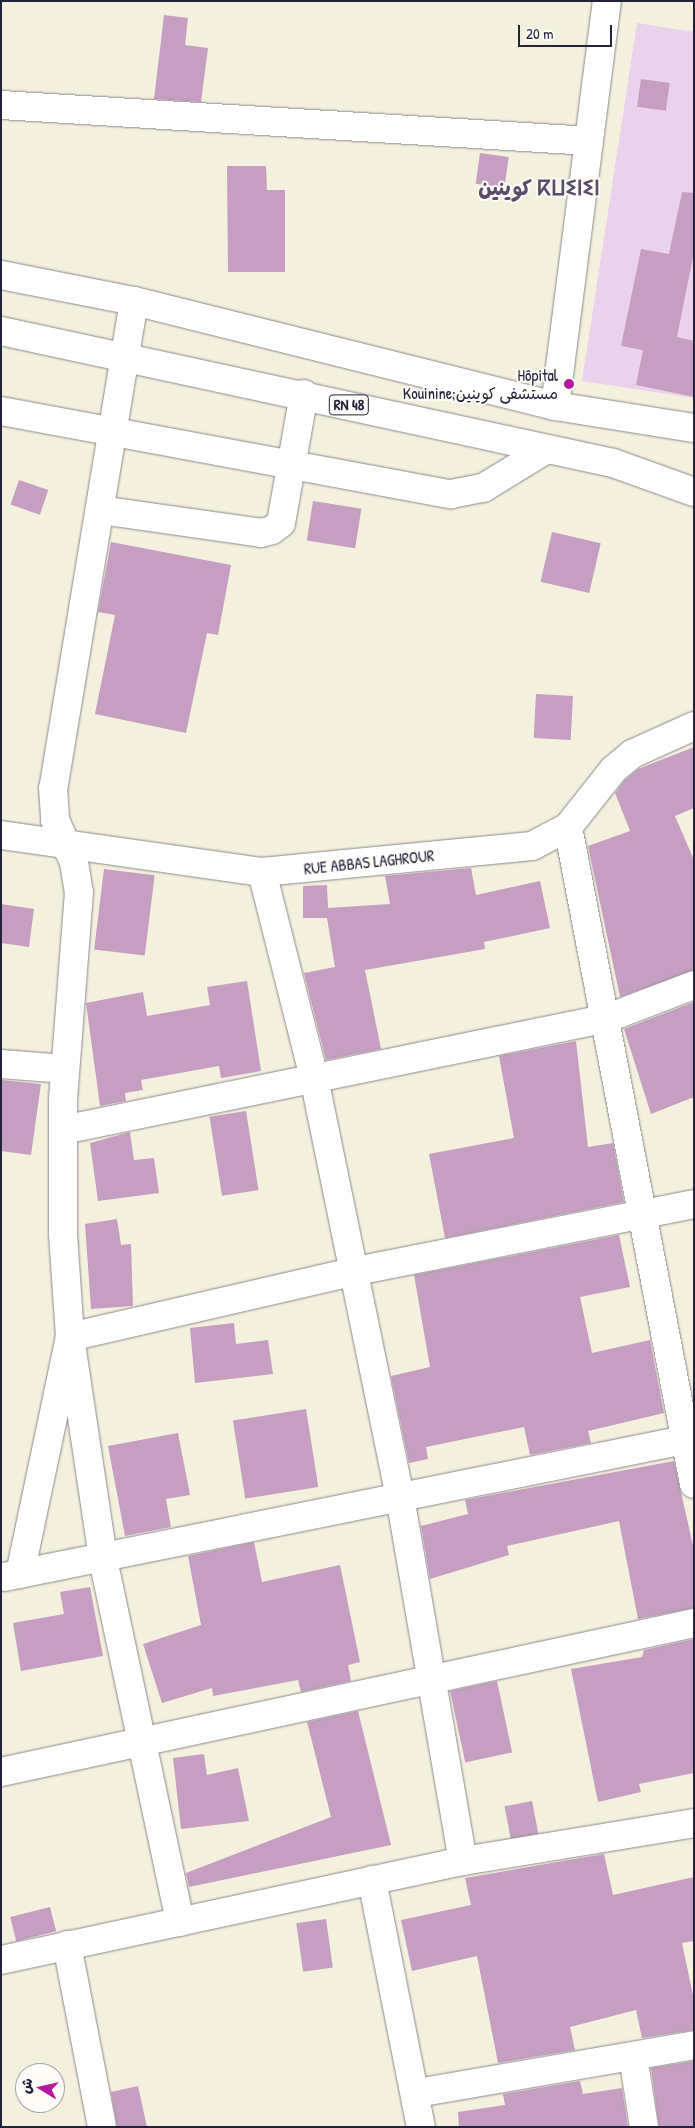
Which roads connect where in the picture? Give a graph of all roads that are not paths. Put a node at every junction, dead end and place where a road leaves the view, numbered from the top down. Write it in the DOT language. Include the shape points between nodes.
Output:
graph roads {
  1 [pos="607,1"];
  2 [pos="1,105"];
  3 [pos="589,140"];
  4 [pos="1,275"];
  5 [pos="134,301"];
  6 [pos="1,332"];
  7 [pos="126,358"];
  8 [pos="304,394"];
  9 [pos="555,406"];
  10 [pos="1,411"];
  11 [pos="694,428"];
  12 [pos="114,432"];
  13 [pos="547,449"];
  14 [pos="293,466"];
  15 [pos="694,492"];
  16 [pos="100,510"];
  17 [pos="694,726"];
  18 [pos="568,827"];
  19 [pos="1,835"];
  20 [pos="66,845"];
  21 [pos="262,872"];
  22 [pos="694,985"];
  23 [pos="608,1018"];
  24 [pos="1,1064"];
  25 [pos="66,1069"];
  26 [pos="314,1078"];
  27 [pos="63,1130"];
  28 [pos="694,1204"];
  29 [pos="644,1214"];
  30 [pos="351,1272"];
  31 [pos="70,1337"];
  32 [pos="689,1439"];
  33 [pos="694,1484"];
  34 [pos="400,1497"];
  35 [pos="103,1559"];
  36 [pos="10,1576"];
  37 [pos="694,1624"];
  38 [pos="432,1678"];
  39 [pos="142,1742"];
  40 [pos="1,1772"];
  41 [pos="694,1822"];
  42 [pos="463,1861"];
  43 [pos="372,1880"];
  44 [pos="180,1922"];
  45 [pos="67,1945"];
  46 [pos="1,1960"];
  47 [pos="694,2045"];
  48 [pos="633,2056"];
  49 [pos="417,2093"];
  50 [pos="102,2127"];
  51 [pos="421,2127"];
  52 [pos="644,2127"];
  1 -- 3 [label="main road"];
  2 -- 3 [label="main road"];
  3 -- 9 [label="main road"];
  4 -- 5 [label="main road"];
  5 -- 7 [label="main road"];
  5 -- 9 [label="main road"];
  6 -- 7 [label="main road, RN 48"];
  7 -- 8 [label="main road, RN 48"];
  7 -- 12 [label="main road"];
  8 -- 13 [label="main road, RN 48"];
  8 -- 14 [label="main road"];
  9 -- 11 [label="main road"];
  10 -- 12 [label="main road"];
  12 -- 14 [label="main road"];
  12 -- 16 [label="main road"];
  13 -- 14 [label="main road" via="483,488 463,494"];
  13 -- 15 [label="main road, RN 48" via="613,463"];
  14 -- 16 [label="main road" via="280,523 261,533"];
  16 -- 20 [label="main road" via="53,788 55,820"];
  17 -- 18 [label="main road, RUE ABBAS LAGHROUR" via="632,754"];
  18 -- 21 [label="main road, RUE ABBAS LAGHROUR" via="532,846"];
  18 -- 23 [label="main road"];
  19 -- 20 [label="main road, RUE ABBAS LAGHROUR"];
  20 -- 21 [label="main road, RUE ABBAS LAGHROUR"];
  20 -- 25 [label="main road" via="79,892"];
  21 -- 26 [label="main road"];
  22 -- 23 [label="main road"];
  23 -- 26 [label="main road"];
  23 -- 29 [label="main road"];
  24 -- 25 [label="main road"];
  25 -- 27 [label="main road"];
  26 -- 27 [label="main road"];
  26 -- 30 [label="main road"];
  27 -- 31 [label="main road"];
  28 -- 29 [label="main road"];
  29 -- 30 [label="main road"];
  29 -- 32 [label="main road"];
  30 -- 31 [label="main road"];
  30 -- 34 [label="main road"];
  31 -- 35 [label="main road"];
  31 -- 36 [label="main road"];
  32 -- 33 [label="main road"];
  32 -- 34 [label="main road"];
  34 -- 35 [label="main road"];
  34 -- 38 [label="main road"];
  35 -- 36 [label="main road"];
  35 -- 39 [label="main road"];
  37 -- 38 [label="main road"];
  38 -- 39 [label="main road"];
  38 -- 42 [label="main road"];
  39 -- 40 [label="main road"];
  39 -- 44 [label="main road"];
  41 -- 42 [label="main road"];
  42 -- 43 [label="main road"];
  43 -- 44 [label="main road"];
  43 -- 49 [label="main road"];
  44 -- 45 [label="main road"];
  45 -- 46 [label="main road"];
  45 -- 50 [label="main road"];
  47 -- 48 [label="main road"];
  48 -- 49 [label="main road"];
  48 -- 52 [label="main road"];
  49 -- 51 [label="main road"];
}
